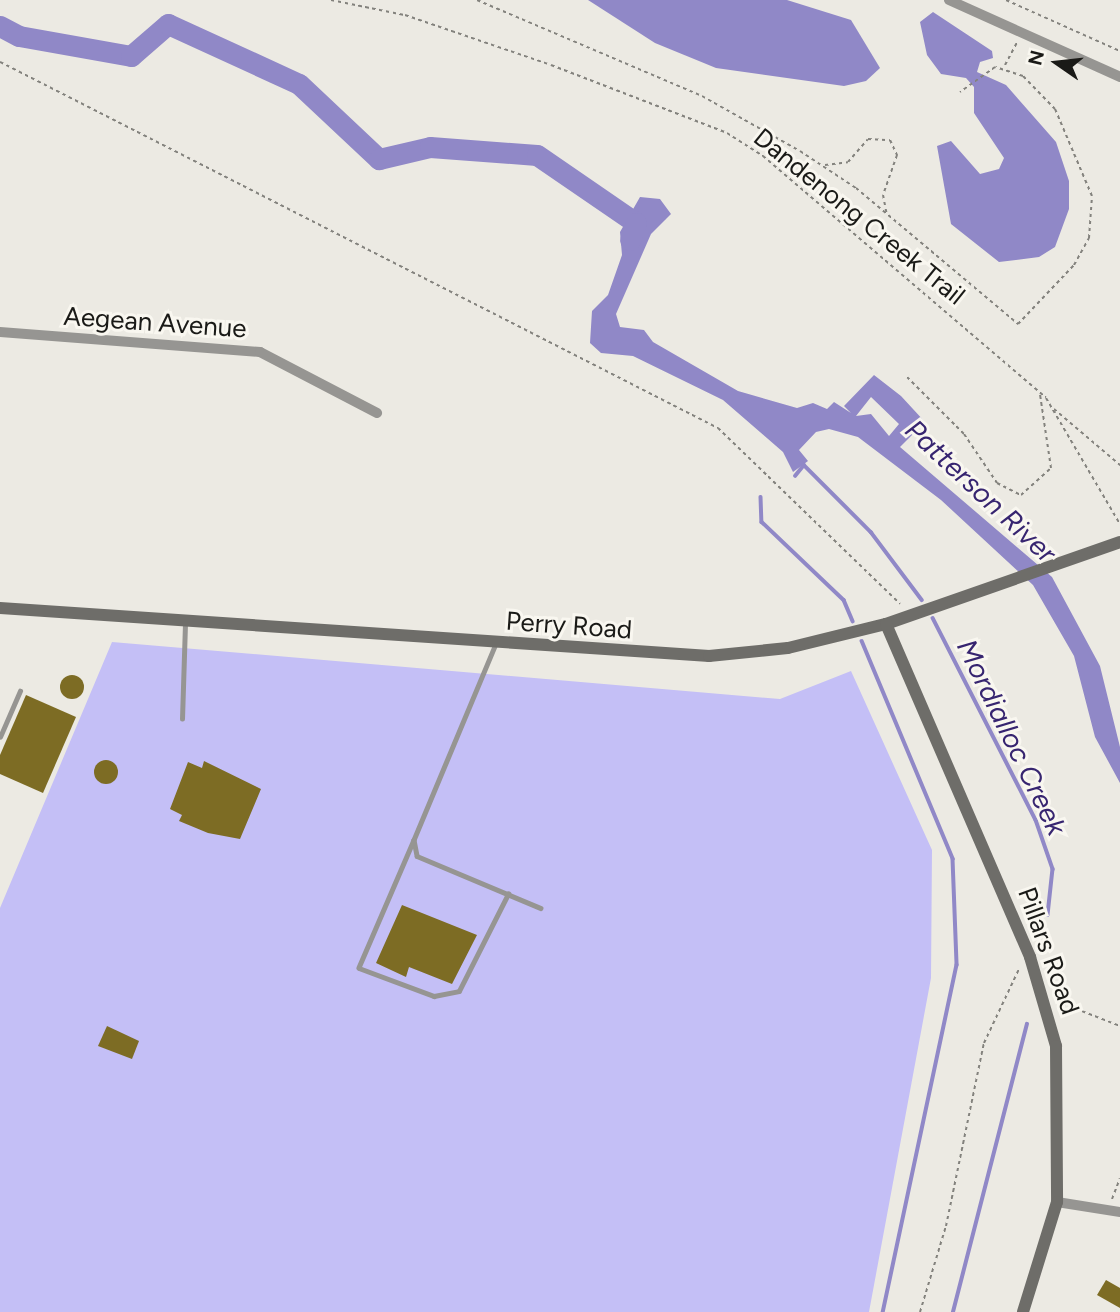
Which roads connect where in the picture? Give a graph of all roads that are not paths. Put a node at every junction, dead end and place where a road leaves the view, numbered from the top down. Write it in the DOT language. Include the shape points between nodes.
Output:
graph roads {
  1 [pos="949,0"];
  2 [pos="1120,77"];
  3 [pos="0,332"];
  4 [pos="377,413"];
  5 [pos="1120,542"];
  6 [pos="0,608"];
  7 [pos="185,622"];
  8 [pos="886,624"];
  9 [pos="496,644"];
  10 [pos="20,691"];
  11 [pos="181,719"];
  12 [pos="0,737"];
  13 [pos="414,840"];
  14 [pos="508,894"];
  15 [pos="541,908"];
  16 [pos="1057,1202"];
  17 [pos="1115,1211"];
  18 [pos="1023,1312"];
  1 -- 2 [label="street"];
  3 -- 4 [label="street, Aegean Avenue" via="260,352"];
  5 -- 8 [label="main road, Perry Road"];
  6 -- 7 [label="main road, Perry Road"];
  7 -- 9 [label="main road, Perry Road"];
  7 -- 11 [label="lane"];
  8 -- 9 [label="main road, Perry Road" via="788,648 716,656"];
  8 -- 16 [label="main road, Pillars Road" via="1030,957 1043,998 1060,1082"];
  9 -- 13 [label="lane"];
  10 -- 12 [label="lane"];
  13 -- 14 [label="lane" via="417,856"];
  13 -- 14 [label="lane" via="359,968 434,996 459,991"];
  14 -- 15 [label="lane"];
  16 -- 17 [label="street"];
  16 -- 18 [label="main road, Pillars Road"];
}
